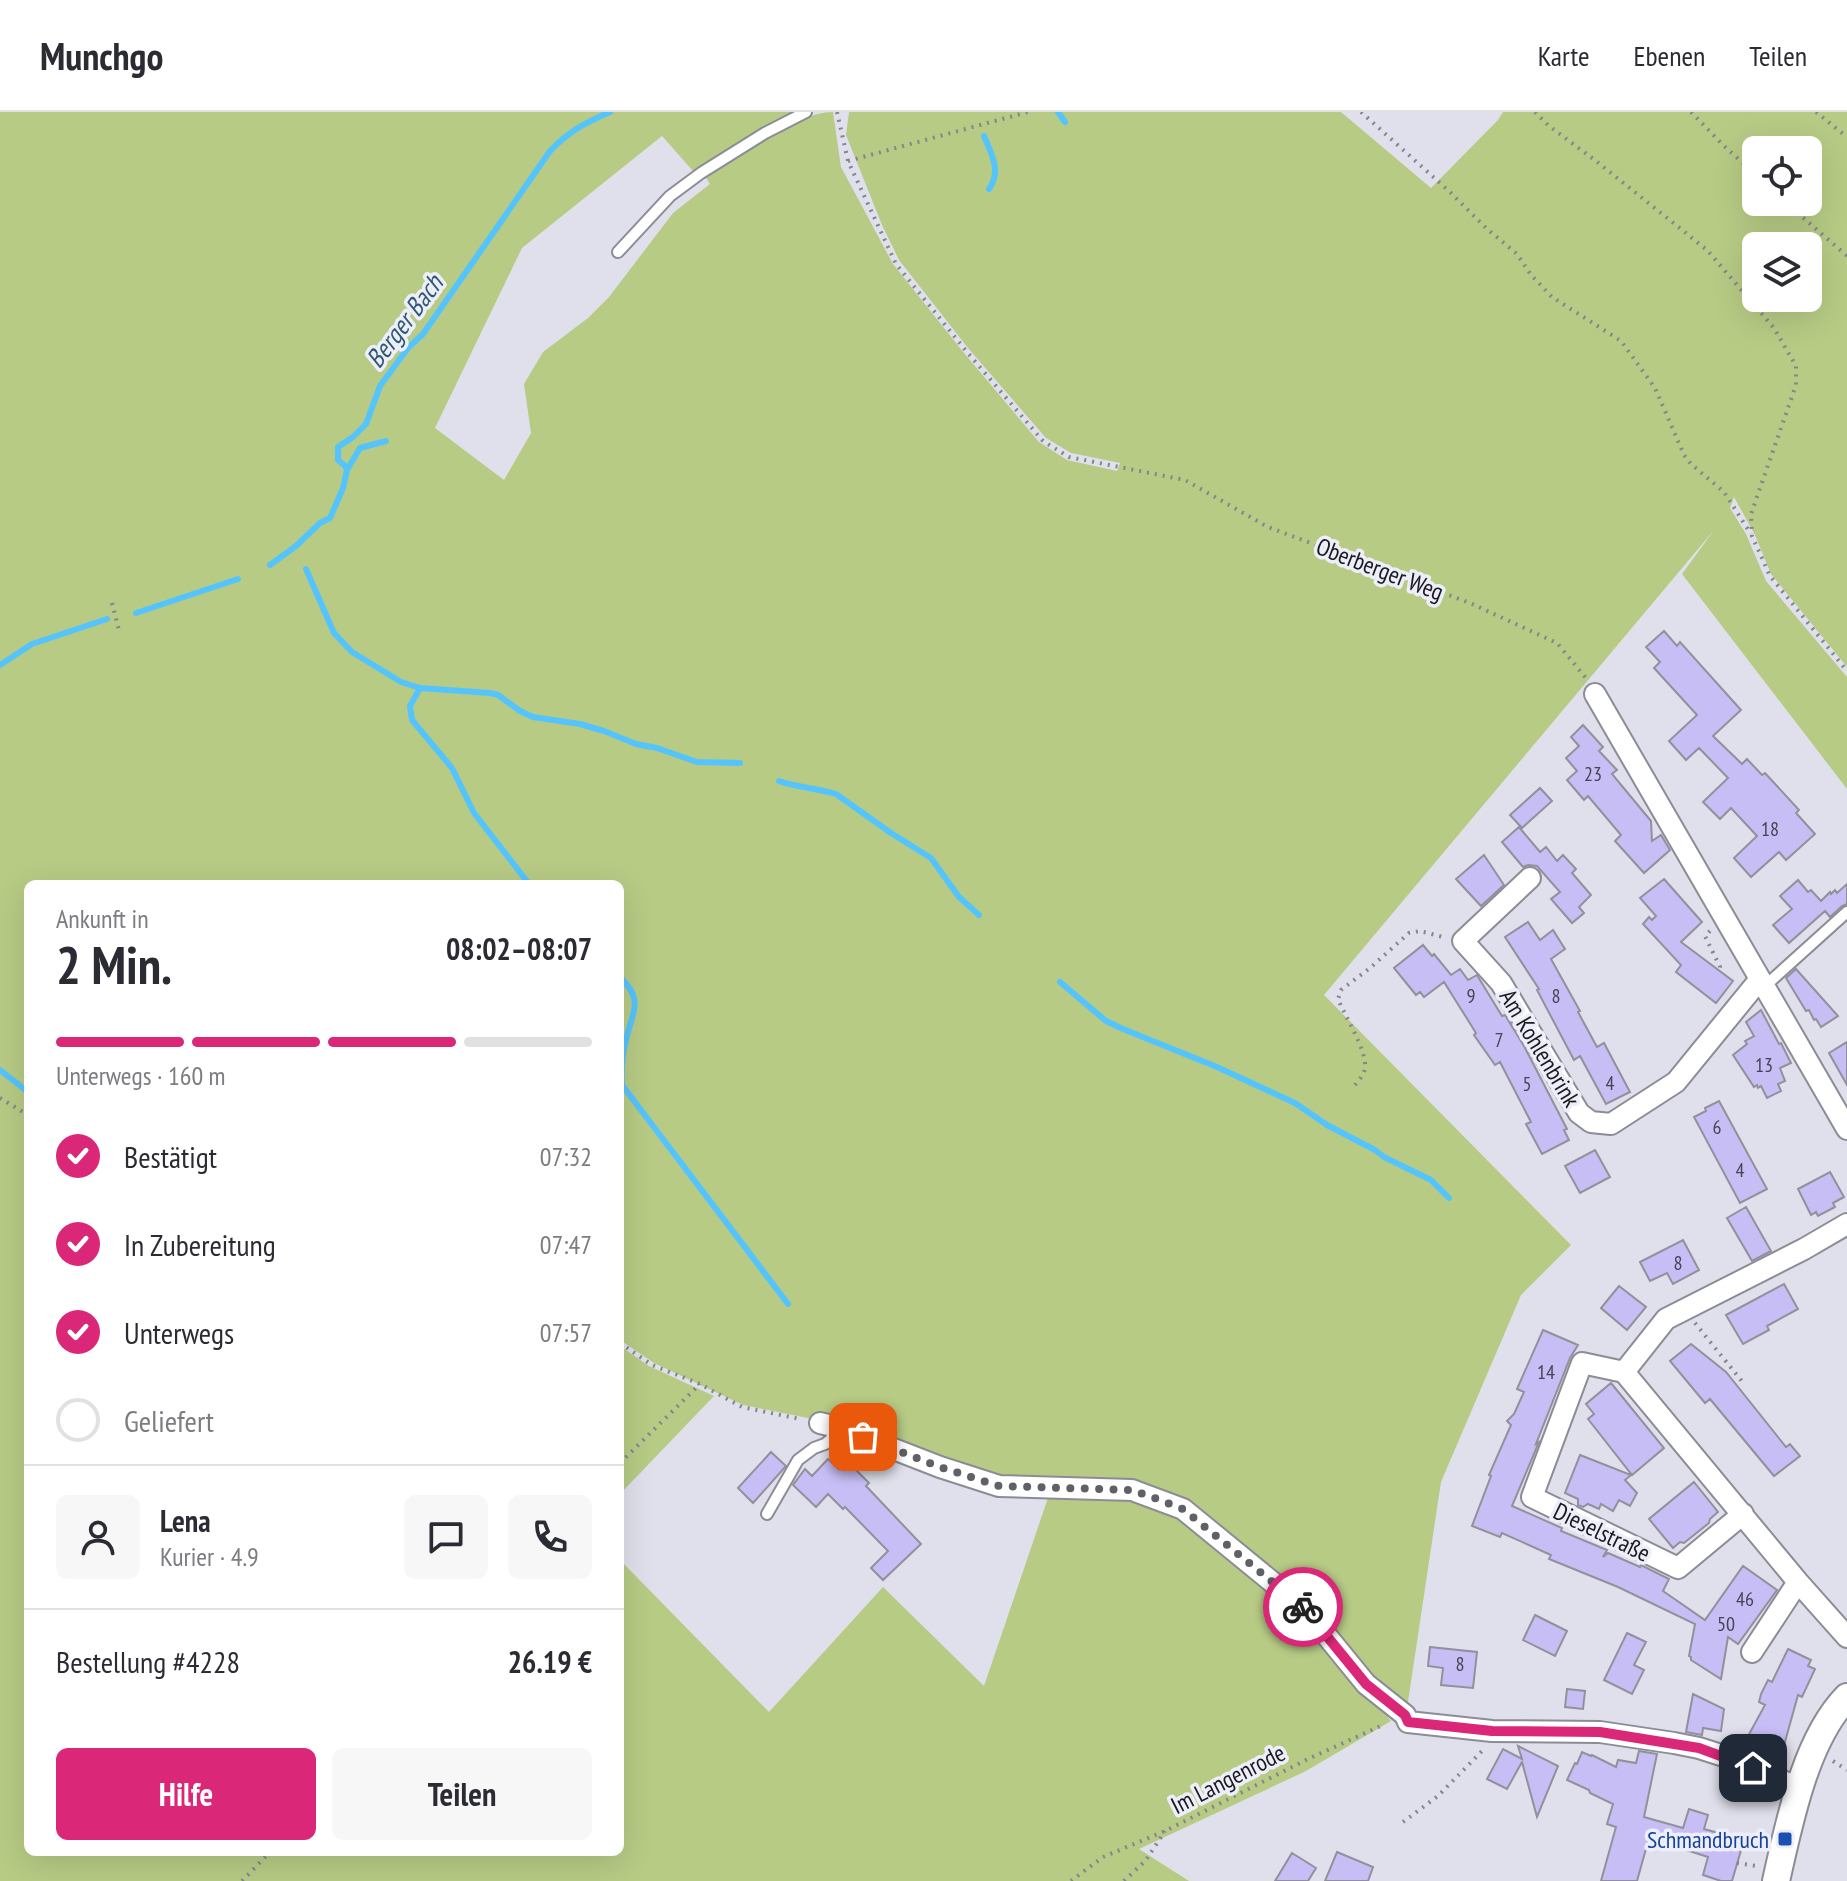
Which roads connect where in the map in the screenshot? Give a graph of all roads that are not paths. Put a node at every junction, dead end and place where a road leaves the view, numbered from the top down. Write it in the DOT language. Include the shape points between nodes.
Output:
graph roads {
  1 [pos="806,112"];
  2 [pos="618,252"];
  3 [pos="1595,694"];
  4 [pos="1530,878"];
  5 [pos="1847,912"];
  6 [pos="1762,982"];
  7 [pos="1847,1129"];
  8 [pos="1847,1224"];
  9 [pos="1624,1372"];
  10 [pos="829,1425"];
  11 [pos="767,1514"];
  12 [pos="1743,1514"];
  13 [pos="1798,1582"];
  14 [pos="1847,1637"];
  15 [pos="1752,1652"];
  16 [pos="1847,1697"];
  17 [pos="1799,1788"];
  18 [pos="1776,1881"];
  1 -- 2 [label="lane" via="670,196"];
  3 -- 6 [label="street"];
  4 -- 6 [label="street, Am Kohlenbrink" via="1463,941 1501,983 1579,1113 1591,1122 1611,1124 1676,1082"];
  5 -- 6 [label="lane"];
  6 -- 7 [label="street"];
  8 -- 9 [label="street" via="1666,1319"];
  9 -- 12 [label="street"];
  9 -- 12 [label="street, Dieselstraße" via="1582,1363 1532,1497 1678,1568"];
  10 -- 11 [label="lane" via="830,1440 798,1460"];
  10 -- 17 [label="street" via="999,1486 1132,1490 1183,1509 1304,1608 1366,1684 1408,1722 1503,1731 1600,1732 1674,1743 1724,1756"];
  12 -- 13 [label="street"];
  13 -- 14 [label="street"];
  13 -- 15 [label="street"];
  16 -- 17 [label="street" via="1829,1720"];
  17 -- 18 [label="street"];
}
